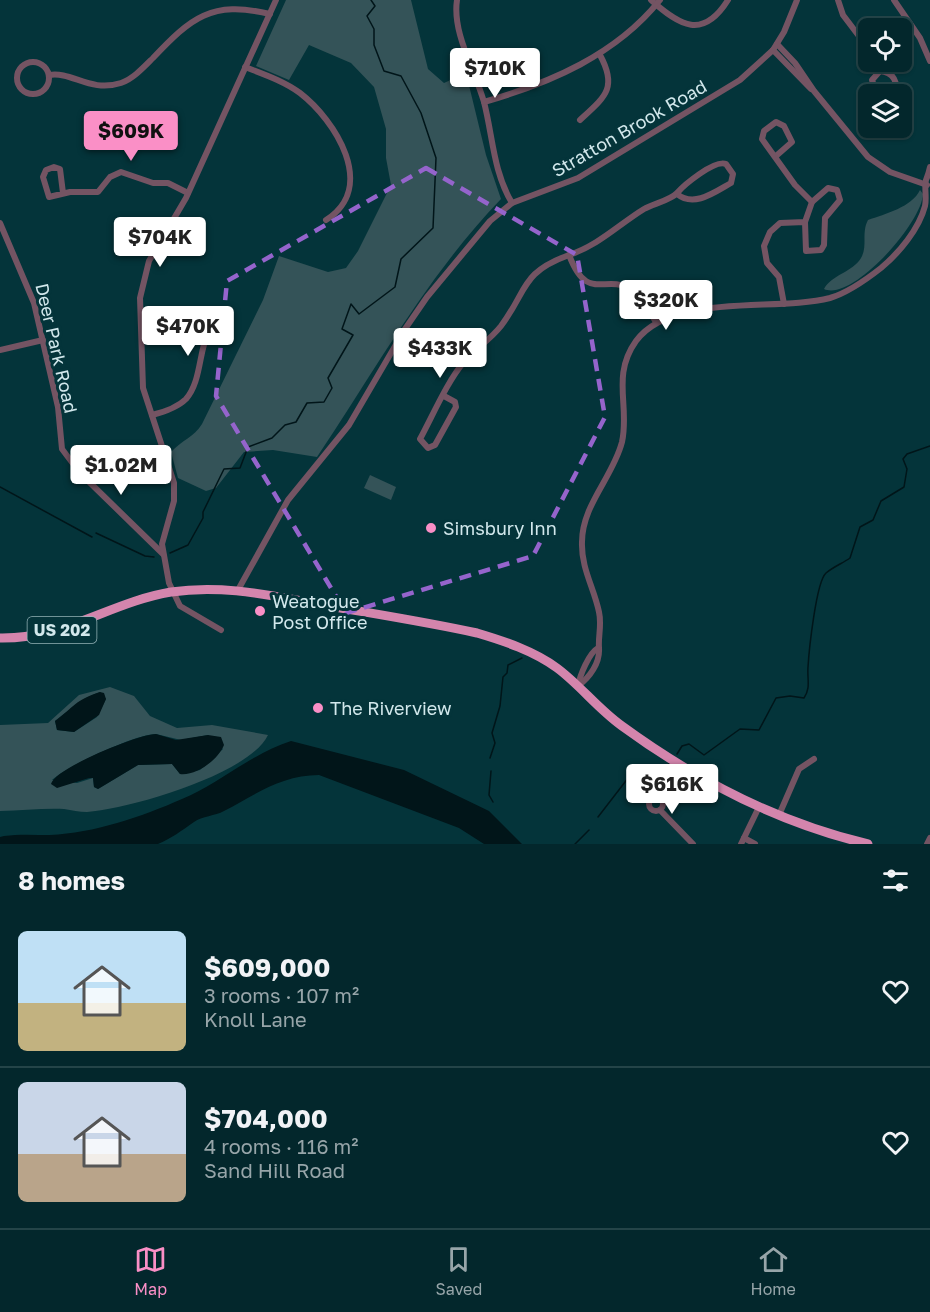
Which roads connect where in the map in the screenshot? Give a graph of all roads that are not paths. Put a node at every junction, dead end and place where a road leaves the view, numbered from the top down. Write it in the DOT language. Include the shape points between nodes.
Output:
graph roads {
  1 [pos="276,0"];
  2 [pos="457,0"];
  3 [pos="728,0"];
  4 [pos="797,0"];
  5 [pos="838,0"];
  6 [pos="894,0"];
  7 [pos="656,2"];
  8 [pos="270,14"];
  9 [pos="858,35"];
  10 [pos="775,47"];
  11 [pos="600,55"];
  12 [pos="930,61"];
  13 [pos="245,67"];
  14 [pos="887,72"];
  15 [pos="49,75"];
  16 [pos="896,84"];
  17 [pos="484,102"];
  18 [pos="580,120"];
  19 [pos="776,156"];
  20 [pos="930,167"];
  21 [pos="928,184"];
  22 [pos="63,193"];
  23 [pos="188,193"];
  24 [pos="677,194"];
  25 [pos="812,202"];
  26 [pos="512,203"];
  27 [pos="326,220"];
  28 [pos="0,222"];
  29 [pos="805,222"];
  30 [pos="569,255"];
  31 [pos="784,304"];
  32 [pos="227,313"];
  33 [pos="656,322"];
  34 [pos="43,340"];
  35 [pos="0,350"];
  36 [pos="444,396"];
  37 [pos="152,415"];
  38 [pos="164,555"];
  39 [pos="238,590"];
  40 [pos="172,592"];
  41 [pos="221,630"];
  42 [pos="0,638"];
  43 [pos="578,686"];
  44 [pos="814,759"];
  45 [pos="759,807"];
  46 [pos="660,810"];
  47 [pos="779,815"];
  48 [pos="930,838"];
  49 [pos="743,841"];
  50 [pos="862,843"];
  51 [pos="693,844"];
  52 [pos="755,844"];
  53 [pos="927,844"];
  1 -- 8 [label="street"];
  2 -- 17 [label="street" via="458,25"];
  3 -- 7 [label="street" via="713,20 694,25 680,23"];
  4 -- 10 [label="street, Stratton Brook Road"];
  5 -- 9 [label="street" via="843,15"];
  6 -- 12 [label="street" via="920,38"];
  7 -- 11 [label="street"];
  8 -- 13 [label="street"];
  8 -- 15 [label="street" via="239,4 208,8 190,20 146,65 120,83 92,86"];
  10 -- 21 [label="street" via="795,63 868,157 890,172"];
  10 -- 26 [label="street, Stratton Brook Road" via="726,90 578,178"];
  11 -- 17 [label="street" via="526,89"];
  11 -- 18 [label="street" via="610,73 608,87 603,98"];
  13 -- 23 [label="street"];
  13 -- 27 [label="street" via="297,91 316,107 341,140 350,180 342,206"];
  14 -- 16 [label="street"];
  15 -- 15 [label="street" via="46,88 35,94 23,91 18,83 18,73 29,63 44,66"];
  17 -- 26 [label="street" via="498,174"];
  19 -- 19 [label="street" via="762,135 776,122 784,126 792,141"];
  19 -- 25 [label="street"];
  20 -- 21 [label="street" via="925,181"];
  21 -- 31 [label="street" via="920,219 885,264 833,297"];
  22 -- 22 [label="street" via="49,197 43,177 46,170 60,169"];
  22 -- 23 [label="street" via="98,192 110,177 120,172 153,183 168,183"];
  23 -- 37 [label="street" via="142,279 143,388"];
  24 -- 24 [label="street" via="680,187 718,164 726,164 733,174 731,183 703,199"];
  24 -- 30 [label="street" via="636,214 594,246"];
  25 -- 29 [label="street"];
  25 -- 29 [label="street" via="828,188 840,195 825,218 821,250 806,251"];
  26 -- 39 [label="street, Stratton Brook Road" via="490,221 422,305 349,425 288,500"];
  28 -- 34 [label="street, Deer Park Road" via="23,273"];
  29 -- 31 [label="street" via="780,223 766,239 764,255 779,278"];
  30 -- 33 [label="street" via="575,271 586,281 635,291"];
  30 -- 36 [label="street" via="535,272 500,327 464,362"];
  31 -- 33 [label="street" via="690,310"];
  32 -- 37 [label="street" via="219,317 210,331 186,399"];
  33 -- 43 [label="street" via="637,341 626,360 621,388 621,445 586,517 583,562 599,611 601,636 598,648 579,676"];
  34 -- 35 [label="street"];
  34 -- 38 [label="street, Deer Park Road" via="59,414 62,449 73,466"];
  36 -- 36 [label="street" via="420,439 428,448 435,445 456,407 455,402"];
  37 -- 38 [label="street" via="174,483 174,501 162,544"];
  38 -- 40 [label="street"];
  39 -- 40 [label="highway, US 202" via="208,587"];
  39 -- 43 [label="highway, US 202" via="477,633 546,662"];
  40 -- 41 [label="street" via="186,610"];
  40 -- 42 [label="highway, US 202" via="63,630"];
  43 -- 45 [label="highway, US 202" via="632,733"];
  44 -- 47 [label="street" via="799,769"];
  45 -- 47 [label="highway, US 202"];
  45 -- 49 [label="street"];
  46 -- 51 [label="street"];
  47 -- 50 [label="highway, US 202"];
  48 -- 53 [label="street"];
  49 -- 52 [label="street"];
}
